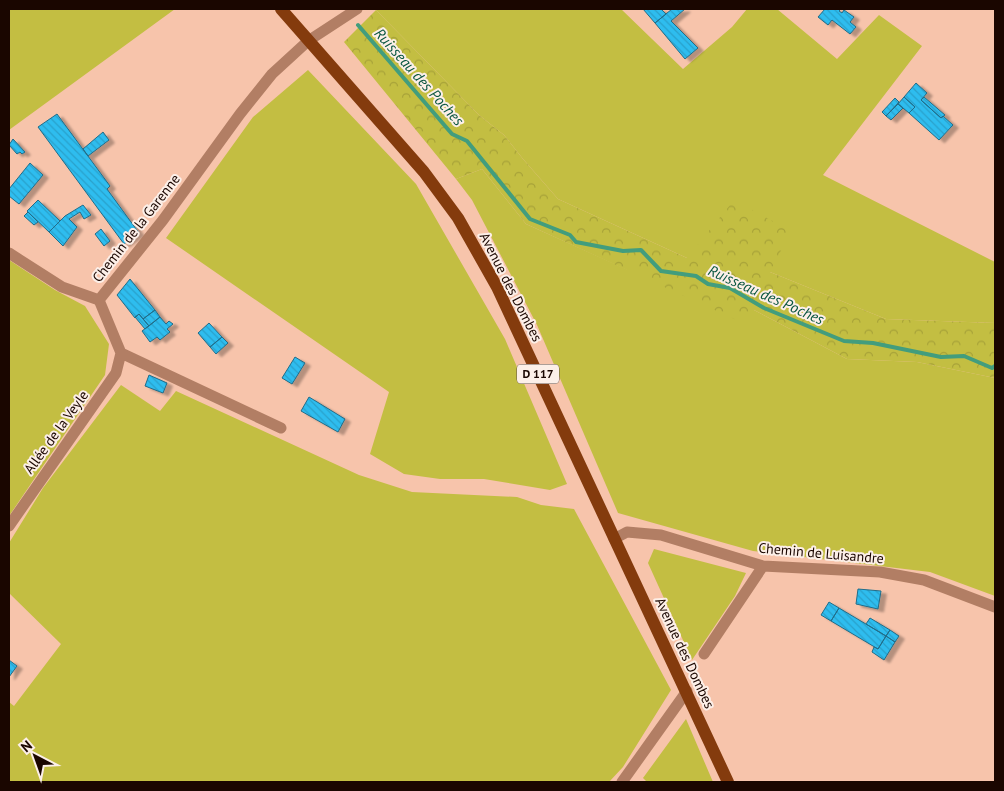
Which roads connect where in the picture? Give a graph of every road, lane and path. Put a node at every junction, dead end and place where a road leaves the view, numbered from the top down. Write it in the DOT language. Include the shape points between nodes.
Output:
graph roads {
  1 [pos="281,9"];
  2 [pos="357,9"];
  3 [pos="308,41"];
  4 [pos="9,253"];
  5 [pos="99,300"];
  6 [pos="120,353"];
  7 [pos="281,428"];
  8 [pos="9,526"];
  9 [pos="614,539"];
  10 [pos="763,566"];
  11 [pos="995,608"];
  12 [pos="704,654"];
  13 [pos="687,692"];
  14 [pos="622,782"];
  15 [pos="728,782"];
  1 -- 3 [label="main road, Avenue des Dombes / D 117"];
  2 -- 3 [label="street, Chemin de la Garenne"];
  3 -- 5 [label="street, Chemin de la Garenne" via="272,74 164,220"];
  3 -- 9 [label="main road, Avenue des Dombes / D 117" via="424,172 458,218 497,286"];
  4 -- 5 [label="street" via="62,287"];
  5 -- 6 [label="street, Chemin de la Garenne"];
  6 -- 7 [label="street"];
  6 -- 8 [label="street, Allée de la Veyle" via="116,373"];
  9 -- 10 [label="street, Chemin de Luisandre" via="627,532 661,535"];
  9 -- 13 [label="main road, Avenue des Dombes / D 117"];
  10 -- 11 [label="street, Chemin de Luisandre" via="880,572 924,580"];
  10 -- 12 [label="street"];
  13 -- 14 [label="street"];
  13 -- 15 [label="main road, Avenue des Dombes / D 117"];
}
